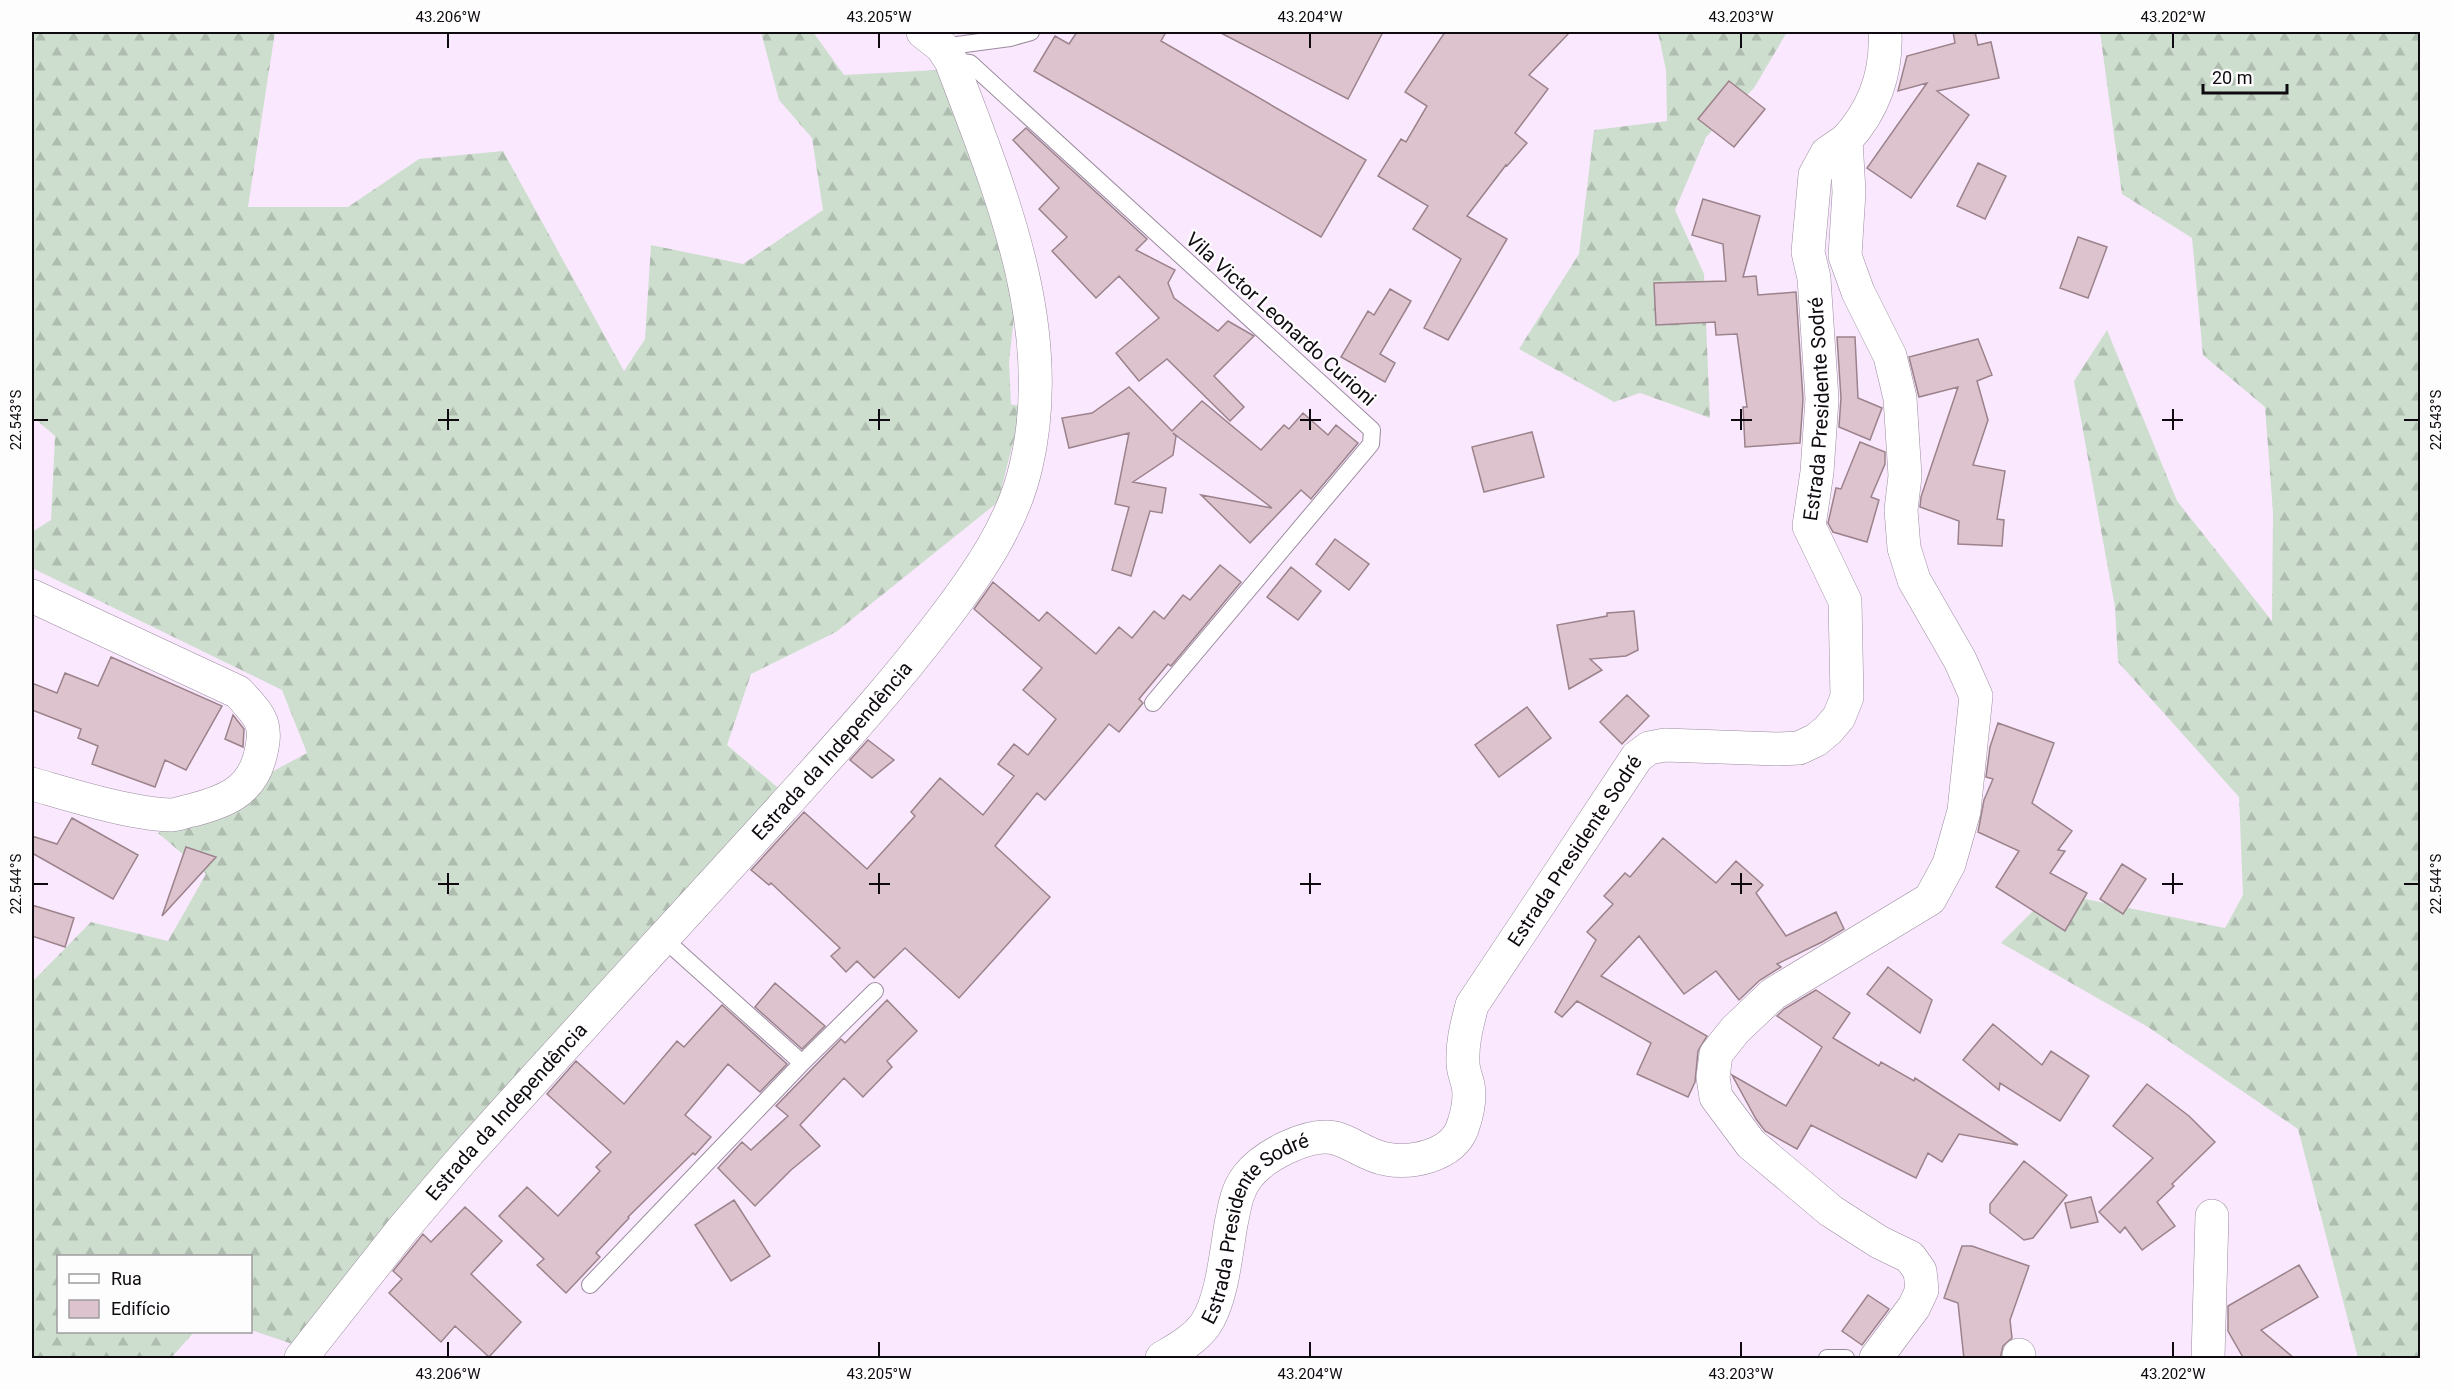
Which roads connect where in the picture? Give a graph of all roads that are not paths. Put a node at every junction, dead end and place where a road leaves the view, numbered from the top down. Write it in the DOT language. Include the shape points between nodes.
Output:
graph roads {
  1 [pos="1030,32"];
  2 [pos="1885,32"];
  3 [pos="939,46"];
  4 [pos="1846,140"];
  5 [pos="32,596"];
  6 [pos="1153,704"];
  7 [pos="32,783"];
  8 [pos="664,939"];
  9 [pos="874,991"];
  10 [pos="802,1063"];
  11 [pos="2212,1216"];
  12 [pos="590,1284"];
  13 [pos="301,1359"];
  14 [pos="1162,1359"];
  15 [pos="1827,1359"];
  16 [pos="1846,1359"];
  17 [pos="1876,1359"];
  18 [pos="2208,1359"];
  1 -- 3 [label="lane"];
  2 -- 4 [label="street, Estrada Presidente Sodré" via="1886,55 1872,105"];
  3 -- 6 [label="lane, Vila Victor Leonardo Curioni" via="970,63 1372,430 1371,444"];
  3 -- 8 [label="street, Estrada da Independência" via="990,165 1022,266 1035,381 1026,467 984,563 903,673"];
  4 -- 14 [label="street, Estrada Presidente Sodré" via="1827,153 1815,175 1808,252 1814,278 1822,399 1809,526 1845,601 1847,697 1839,717 1816,740 1799,748 1665,745 1649,748 1637,757 1472,1005 1463,1037 1463,1066 1469,1087 1468,1111 1460,1133 1448,1146 1411,1160 1385,1159 1334,1138 1310,1139 1268,1158 1236,1194 1214,1306 1205,1325"];
  4 -- 17 [label="street" via="1849,192 1845,256 1890,356 1900,398 1904,548 1914,580 1976,696 1964,811 1949,864 1930,899 1773,994 1716,1054 1713,1077 1716,1097 1751,1144 1831,1211 1910,1257 1920,1271 1922,1290 1914,1307"];
  5 -- 7 [label="street" via="238,692 260,716 264,736 256,768 230,799 172,815 136,810"];
  8 -- 10 [label="lane"];
  8 -- 13 [label="street, Estrada da Independência" via="459,1163"];
  9 -- 10 [label="lane"];
  10 -- 12 [label="lane"];
  11 -- 18 [label="street"];
  15 -- 16 [label="lane"];
}
